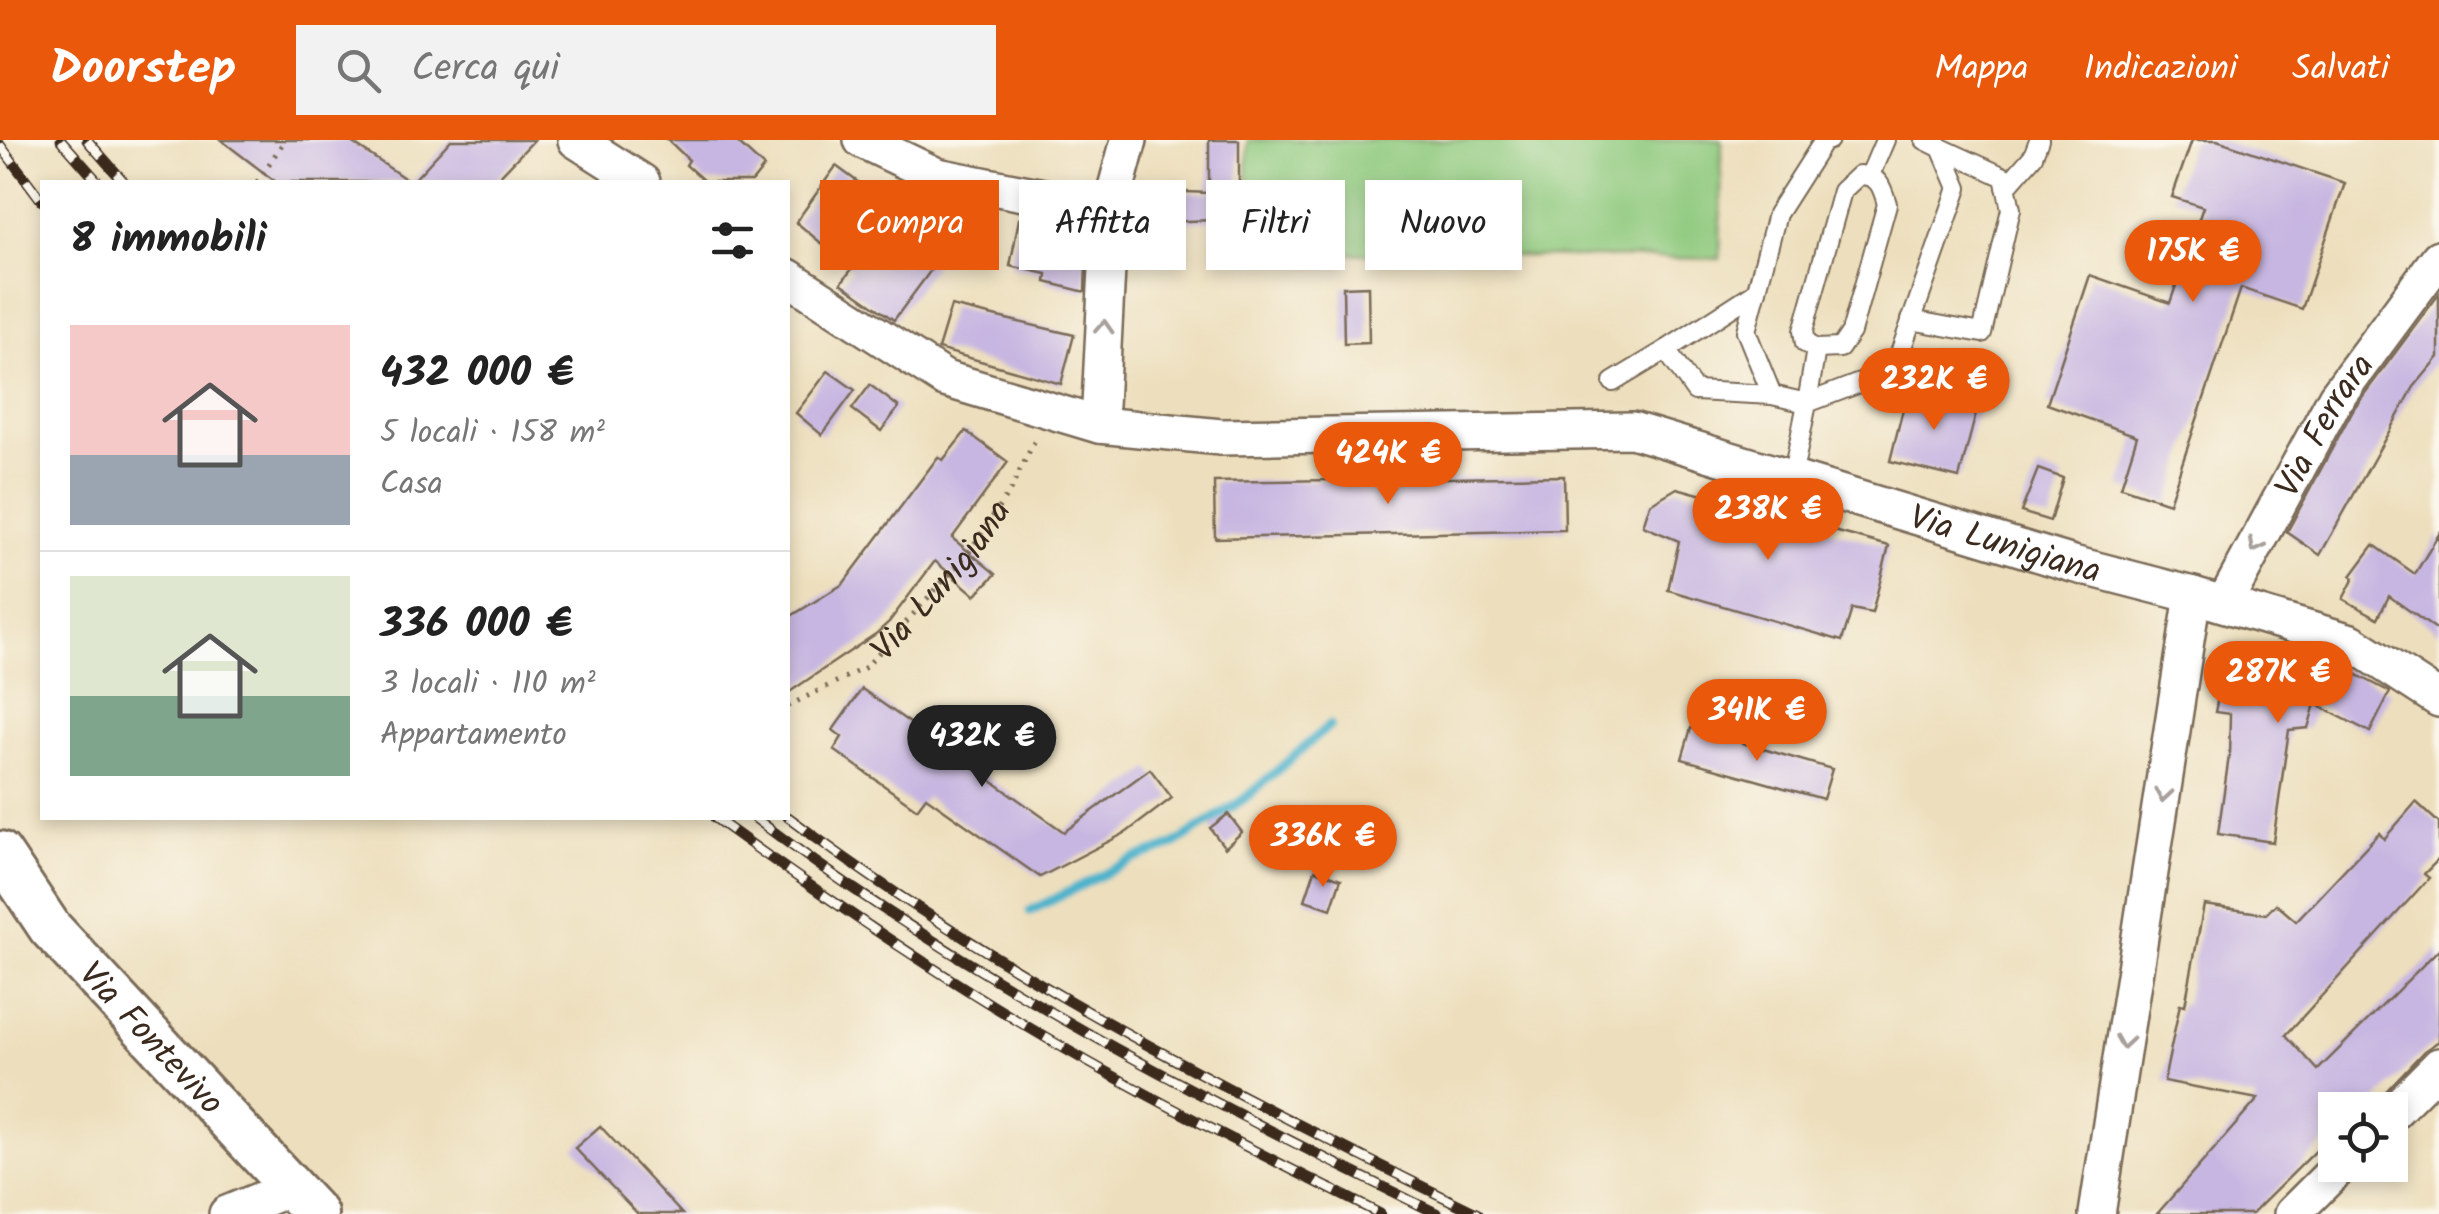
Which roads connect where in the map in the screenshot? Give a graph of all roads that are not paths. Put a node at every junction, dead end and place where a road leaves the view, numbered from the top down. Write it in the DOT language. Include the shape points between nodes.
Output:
graph roads {
  1 [pos="576,140"];
  2 [pos="862,140"];
  3 [pos="1129,140"];
  4 [pos="1829,140"];
  5 [pos="1885,140"];
  6 [pos="2038,140"];
  7 [pos="1933,144"];
  8 [pos="1870,175"];
  9 [pos="639,180"];
  10 [pos="1118,180"];
  11 [pos="2006,187"];
  12 [pos="1019,192"];
  13 [pos="2439,258"];
  14 [pos="1107,270"];
  15 [pos="790,278"];
  16 [pos="1757,291"];
  17 [pos="1911,320"];
  18 [pos="1816,349"];
  19 [pos="1666,350"];
  20 [pos="1614,382"];
  21 [pos="1772,394"];
  22 [pos="1807,403"];
  23 [pos="1100,425"];
  24 [pos="1792,478"];
  25 [pos="2209,600"];
  26 [pos="2439,698"];
  27 [pos="0,853"];
  28 [pos="2439,1066"];
  29 [pos="2408,1098"];
  30 [pos="2323,1182"];
  31 [pos="304,1200"];
  32 [pos="227,1214"];
  33 [pos="2097,1214"];
  34 [pos="2292,1214"];
  1 -- 9 [label="street"];
  2 -- 12 [label="street" via="937,176"];
  3 -- 10 [label="street"];
  4 -- 16 [label="lane" via="1777,214"];
  5 -- 8 [label="lane"];
  6 -- 11 [label="lane"];
  7 -- 11 [label="lane" via="2004,177"];
  7 -- 17 [label="lane" via="1958,188"];
  8 -- 18 [label="lane" via="1842,190 1802,331"];
  8 -- 18 [label="lane" via="1887,204 1851,332 1840,348"];
  11 -- 17 [label="lane" via="2011,209 1982,333"];
  13 -- 25 [label="street, Via Ferrara, one-way" via="2336,397"];
  23 -- 14 [label="street, one-way"];
  15 -- 23 [label="street, Via Lunigiana" via="945,379"];
  16 -- 19 [label="lane"];
  16 -- 21 [label="lane" via="1746,330"];
  17 -- 22 [label="lane" via="1894,370"];
  18 -- 22 [label="lane"];
  19 -- 20 [label="lane"];
  19 -- 21 [label="lane" via="1695,392"];
  21 -- 22 [label="lane"];
  22 -- 24 [label="lane"];
  23 -- 24 [label="street, Via Lunigiana" via="1221,437 1632,430"];
  24 -- 25 [label="street, Via Lunigiana"];
  25 -- 26 [label="street, Via Lunigiana" via="2351,642"];
  25 -- 33 [label="street, one-way"];
  27 -- 31 [label="street, Via Fontevivo" via="50,928"];
  28 -- 29 [label="street"];
  30 -- 34 [label="street"];
  31 -- 32 [label="street"];
}
